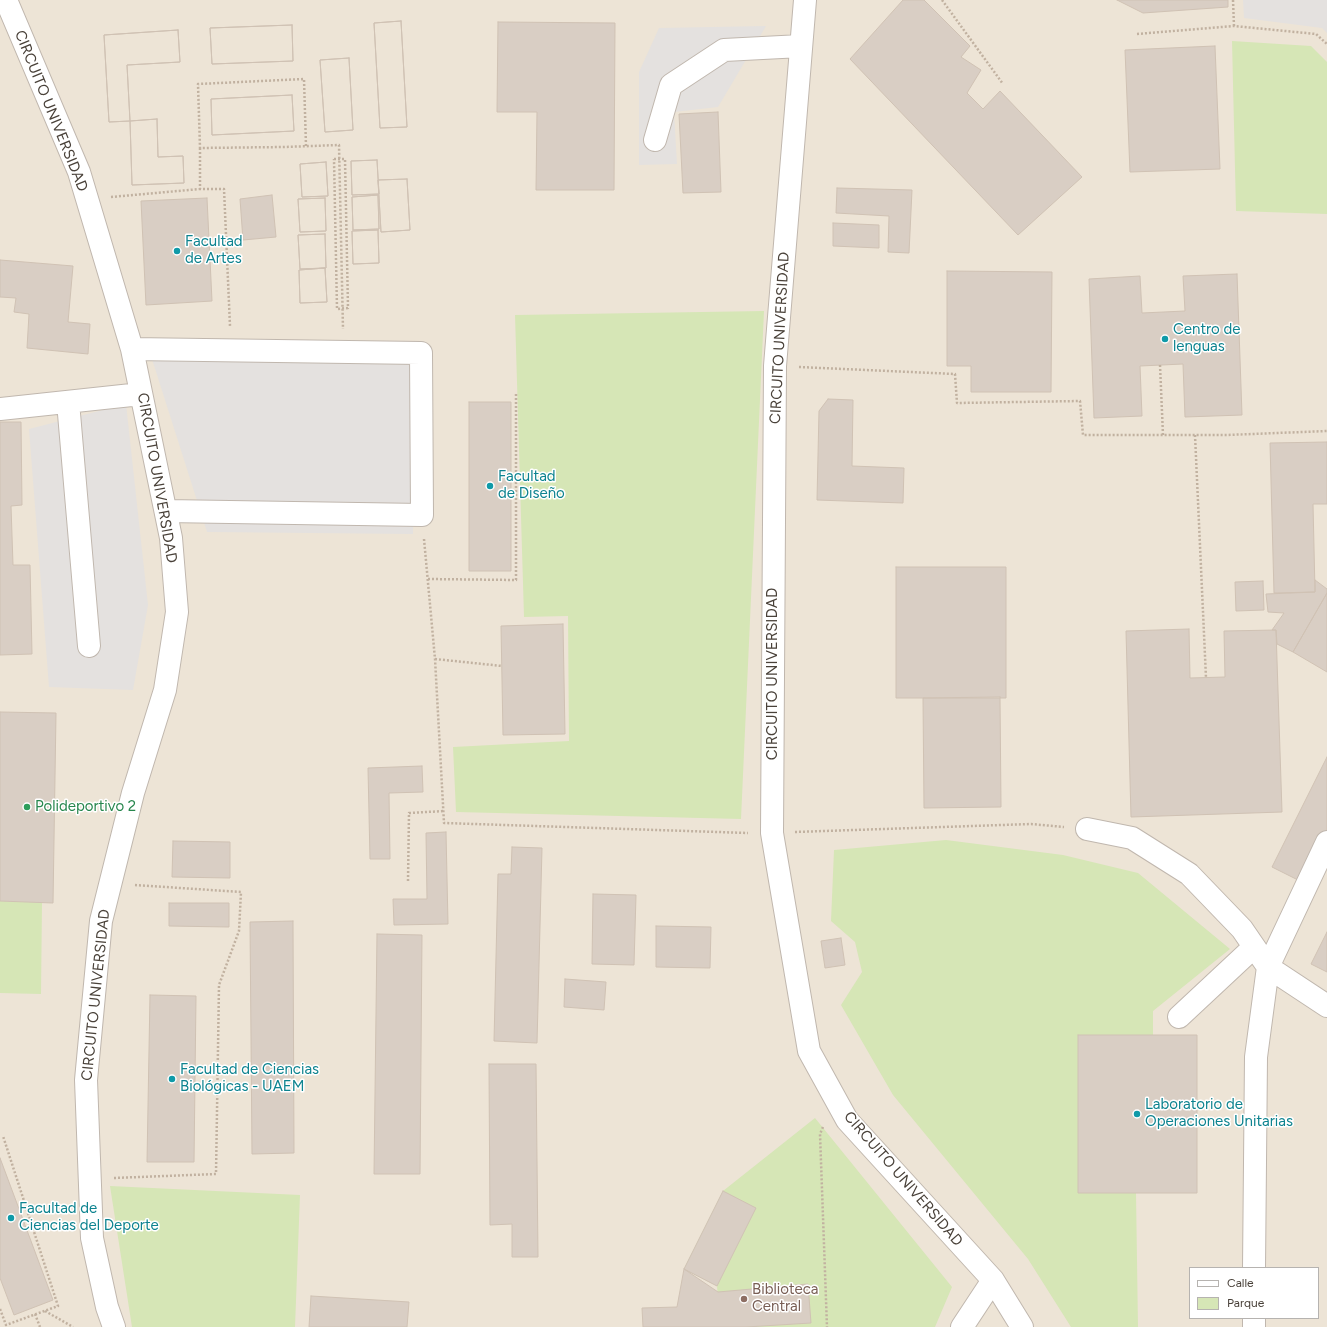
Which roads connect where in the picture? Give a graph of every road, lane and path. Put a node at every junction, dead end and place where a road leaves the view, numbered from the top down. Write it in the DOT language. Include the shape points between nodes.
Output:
graph roads {
  1 [pos="6,0"];
  2 [pos="805,0"];
  3 [pos="942,0"];
  4 [pos="1233,0"];
  5 [pos="1234,26"];
  6 [pos="1137,34"];
  7 [pos="1327,44"];
  8 [pos="801,46"];
  9 [pos="1003,84"];
  10 [pos="655,140"];
  11 [pos="306,146"];
  12 [pos="200,148"];
  13 [pos="339,158"];
  14 [pos="200,189"];
  15 [pos="87,199"];
  16 [pos="342,305"];
  17 [pos="132,349"];
  18 [pos="232,351"];
  19 [pos="1160,365"];
  20 [pos="775,366"];
  21 [pos="141,394"];
  22 [pos="516,394"];
  23 [pos="68,402"];
  24 [pos="0,409"];
  25 [pos="1327,431"];
  26 [pos="1163,435"];
  27 [pos="1195,435"];
  28 [pos="166,511"];
  29 [pos="422,515"];
  30 [pos="428,579"];
  31 [pos="89,646"];
  32 [pos="436,659"];
  33 [pos="502,666"];
  34 [pos="1206,678"];
  35 [pos="444,811"];
  36 [pos="1086,828"];
  37 [pos="772,833"];
  38 [pos="1327,842"];
  39 [pos="408,881"];
  40 [pos="110,883"];
  41 [pos="1254,948"];
  42 [pos="1268,967"];
  43 [pos="1327,1006"];
  44 [pos="1179,1017"];
  45 [pos="836,1099"];
  46 [pos="3,1136"];
  47 [pos="89,1179"];
  48 [pos="1254,1267"];
  49 [pos="993,1280"];
  50 [pos="0,1309"];
  51 [pos="45,1311"];
  52 [pos="35,1314"];
  53 [pos="40,1327"];
  54 [pos="73,1327"];
  55 [pos="114,1327"];
  56 [pos="827,1327"];
  57 [pos="962,1327"];
  58 [pos="1022,1327"];
  1 -- 15 [label="street, CIRCUITO UNIVERSIDAD" via="79,172"];
  2 -- 8 [label="street, CIRCUITO UNIVERSIDAD"];
  3 -- 9 [label="path"];
  4 -- 5 [label="path"];
  5 -- 6 [label="path"];
  5 -- 7 [label="path" via="1316,34"];
  8 -- 10 [label="street" via="724,50 671,85"];
  8 -- 20 [label="street, CIRCUITO UNIVERSIDAD"];
  11 -- 12 [label="path"];
  11 -- 12 [label="path" via="304,79 198,84"];
  11 -- 13 [label="path" via="339,145"];
  12 -- 14 [label="path"];
  13 -- 13 [label="path" via="345,159 348,308 342,309 337,309 334,159"];
  13 -- 16 [label="path"];
  14 -- 15 [label="path"];
  14 -- 18 [label="path" via="224,189"];
  15 -- 17 [label="street, CIRCUITO UNIVERSIDAD"];
  17 -- 18 [label="street"];
  17 -- 21 [label="street, CIRCUITO UNIVERSIDAD"];
  18 -- 29 [label="street" via="421,354"];
  19 -- 26 [label="path"];
  20 -- 26 [label="path" via="955,374 957,403 1080,401 1082,435"];
  20 -- 37 [label="street, CIRCUITO UNIVERSIDAD"];
  21 -- 23 [label="street"];
  21 -- 28 [label="street, CIRCUITO UNIVERSIDAD"];
  22 -- 30 [label="path" via="516,580"];
  23 -- 24 [label="street"];
  23 -- 31 [label="street"];
  25 -- 27 [label="path"];
  26 -- 27 [label="path"];
  27 -- 34 [label="path"];
  28 -- 29 [label="street"];
  28 -- 40 [label="street, CIRCUITO UNIVERSIDAD" via="171,538 177,612 165,690 133,793"];
  29 -- 30 [label="path"];
  30 -- 32 [label="path"];
  32 -- 33 [label="path"];
  32 -- 35 [label="path"];
  35 -- 37 [label="path" via="444,823"];
  35 -- 39 [label="path" via="409,813"];
  36 -- 37 [label="path" via="1031,824"];
  36 -- 41 [label="street" via="1132,838 1189,874 1242,929"];
  37 -- 45 [label="street, CIRCUITO UNIVERSIDAD" via="809,1051"];
  38 -- 42 [label="street"];
  40 -- 47 [label="street, CIRCUITO UNIVERSIDAD" via="101,921 86,1080"];
  40 -- 47 [label="path" via="241,892 239,930 219,986 216,1174"];
  41 -- 42 [label="street"];
  41 -- 44 [label="street"];
  42 -- 43 [label="street"];
  42 -- 48 [label="street" via="1256,1057"];
  45 -- 49 [label="street, CIRCUITO UNIVERSIDAD" via="847,1120"];
  45 -- 56 [label="path" via="820,1134"];
  46 -- 51 [label="path" via="58,1306"];
  47 -- 55 [label="street, CIRCUITO UNIVERSIDAD" via="92,1238 107,1308"];
  49 -- 57 [label="street"];
  49 -- 58 [label="street, CIRCUITO UNIVERSIDAD"];
  50 -- 52 [label="path" via="6,1325"];
  51 -- 52 [label="path"];
  51 -- 54 [label="path"];
  52 -- 53 [label="path"];
}
